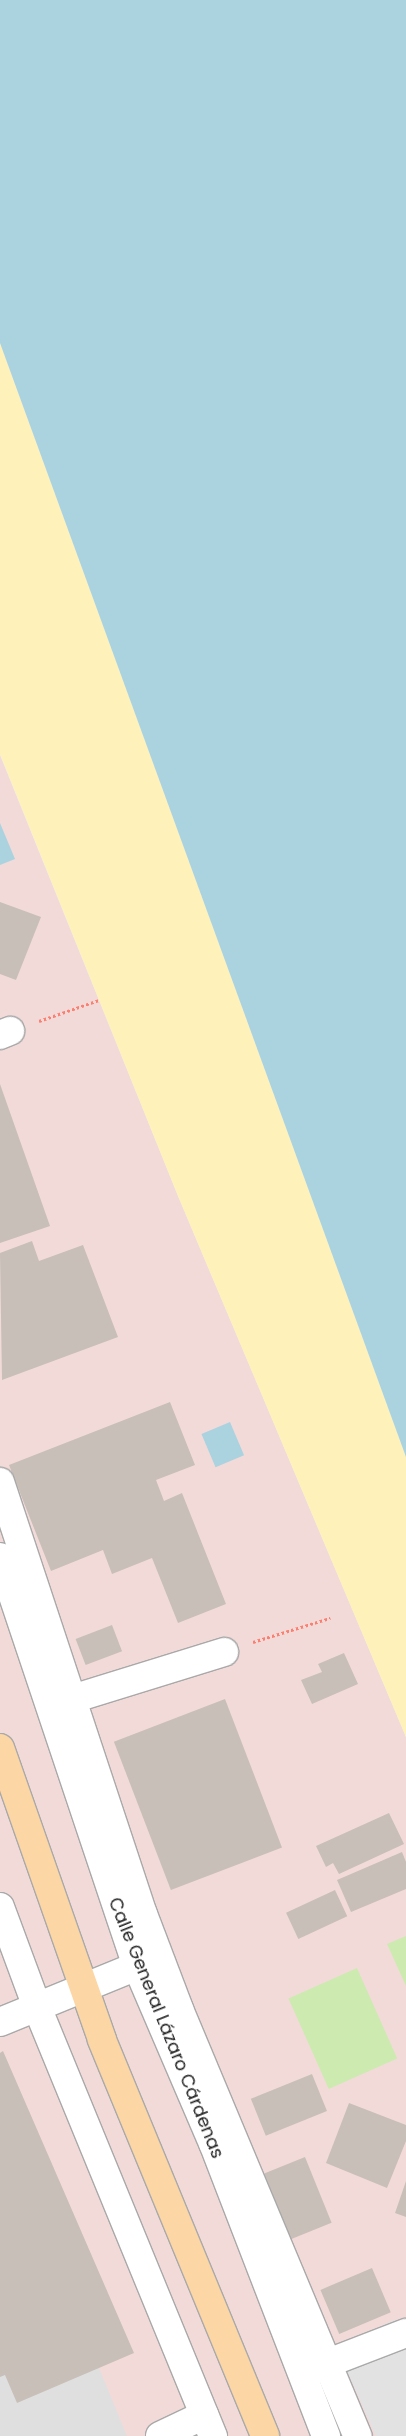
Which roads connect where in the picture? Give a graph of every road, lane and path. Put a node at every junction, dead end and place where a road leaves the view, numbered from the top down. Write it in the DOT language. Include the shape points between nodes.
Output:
graph roads {
  1 [pos="99,1000"];
  2 [pos="5,1033"];
  3 [pos="0,1482"];
  4 [pos="0,1557"];
  5 [pos="330,1618"];
  6 [pos="224,1652"];
  7 [pos="60,1702"];
  8 [pos="0,1748"];
  9 [pos="0,1907"];
  10 [pos="138,1966"];
  11 [pos="83,1990"];
  12 [pos="37,2007"];
  13 [pos="0,2022"];
  14 [pos="406,2333"];
  15 [pos="327,2362"];
  16 [pos="302,2373"];
  17 [pos="208,2426"];
  18 [pos="160,2436"];
  19 [pos="265,2436"];
  20 [pos="326,2436"];
  21 [pos="358,2436"];
  1 -- 2 [label="path"];
  3 -- 7 [label="street"];
  4 -- 7 [label="street, Calle General Lázaro Cárdenas"];
  5 -- 6 [label="path"];
  6 -- 7 [label="street"];
  7 -- 10 [label="street, Calle General Lázaro Cárdenas"];
  7 -- 15 [label="street" via="179,2009"];
  8 -- 11 [label="main road"];
  9 -- 12 [label="street"];
  10 -- 11 [label="street"];
  10 -- 16 [label="street, Calle General Lázaro Cárdenas" via="213,2144"];
  11 -- 12 [label="street"];
  11 -- 19 [label="main road"];
  12 -- 13 [label="street"];
  12 -- 17 [label="street"];
  14 -- 15 [label="street"];
  15 -- 16 [label="street"];
  15 -- 21 [label="street"];
  16 -- 20 [label="street, Calle General Lázaro Cárdenas"];
  17 -- 18 [label="street"];
}
